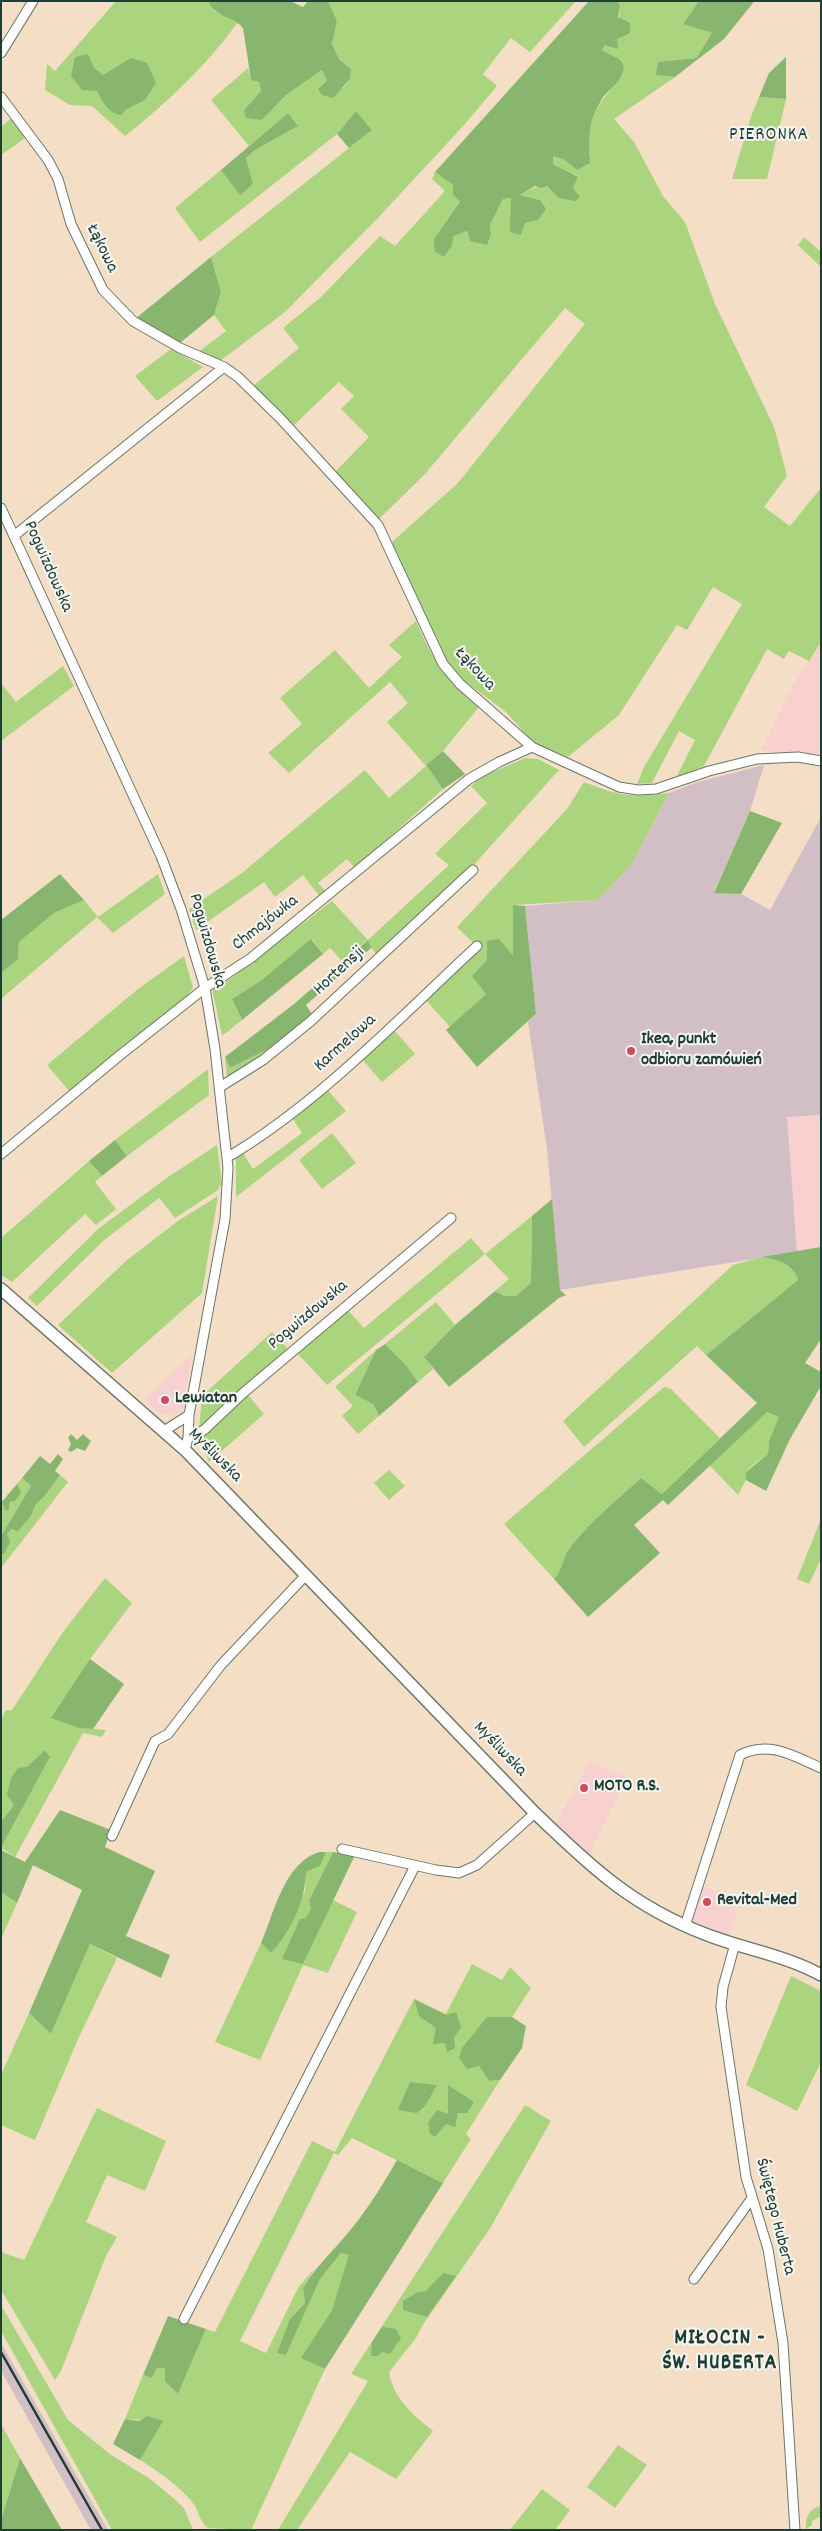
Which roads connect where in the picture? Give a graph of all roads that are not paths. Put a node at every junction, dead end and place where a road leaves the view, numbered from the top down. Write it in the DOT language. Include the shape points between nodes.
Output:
graph roads {
  1 [pos="33,1"];
  2 [pos="1,53"];
  3 [pos="1,97"];
  4 [pos="224,367"];
  5 [pos="1,508"];
  6 [pos="15,535"];
  7 [pos="532,748"];
  8 [pos="821,760"];
  9 [pos="473,870"];
  10 [pos="477,946"];
  11 [pos="205,988"];
  12 [pos="220,1087"];
  13 [pos="1,1154"];
  14 [pos="228,1158"];
  15 [pos="452,1218"];
  16 [pos="1,1289"];
  17 [pos="189,1415"];
  18 [pos="164,1430"];
  19 [pos="188,1438"];
  20 [pos="185,1450"];
  21 [pos="306,1575"];
  22 [pos="821,1768"];
  23 [pos="535,1813"];
  24 [pos="112,1836"];
  25 [pos="342,1849"];
  26 [pos="415,1866"];
  27 [pos="685,1926"];
  28 [pos="735,1944"];
  29 [pos="821,1975"];
  30 [pos="752,2198"];
  31 [pos="694,2279"];
  32 [pos="184,2319"];
  33 [pos="795,2530"];
  1 -- 2 [label="street"];
  3 -- 4 [label="street, Łąkowa" via="48,160 58,179 71,224 103,290 133,321 180,348"];
  4 -- 6 [label="street"];
  4 -- 7 [label="street, Łąkowa" via="279,417 378,525 443,664 460,684"];
  5 -- 6 [label="street, Pogwizdowska"];
  6 -- 11 [label="street, Pogwizdowska" via="162,856"];
  7 -- 8 [label="street, Łąkowa" via="619,787 638,790 656,789 757,759 798,757"];
  7 -- 11 [label="street, Chmajówka" via="469,779 251,958"];
  9 -- 12 [label="street, Hortensji" via="312,1021 263,1060"];
  10 -- 14 [label="street, Karmelowa" via="330,1081"];
  11 -- 12 [label="street, Pogwizdowska"];
  11 -- 13 [label="street, Chmajówka"];
  12 -- 14 [label="street, Pogwizdowska"];
  14 -- 17 [label="street, Pogwizdowska" via="226,1212"];
  15 -- 19 [label="street, Pogwizdowska" via="242,1394 204,1430"];
  16 -- 18 [label="street, Myśliwska"];
  17 -- 18 [label="street"];
  17 -- 19 [label="street, Pogwizdowska"];
  18 -- 20 [label="street, Myśliwska"];
  19 -- 20 [label="street, Pogwizdowska"];
  20 -- 21 [label="street, Myśliwska"];
  21 -- 23 [label="street, Myśliwska"];
  21 -- 24 [label="street" via="221,1665 168,1734 155,1741"];
  22 -- 27 [label="street" via="777,1749 759,1748 740,1755"];
  23 -- 26 [label="street" via="477,1865 458,1873"];
  23 -- 27 [label="street, Myśliwska" via="614,1886 647,1908"];
  25 -- 26 [label="street"];
  26 -- 32 [label="street"];
  27 -- 28 [label="street, Myśliwska"];
  28 -- 29 [label="street, Myśliwska" via="776,1956"];
  28 -- 30 [label="street, Świętego Huberta" via="723,1987 722,2007 746,2177"];
  30 -- 31 [label="street"];
  30 -- 33 [label="street, Świętego Huberta" via="768,2249 783,2343"];
}
